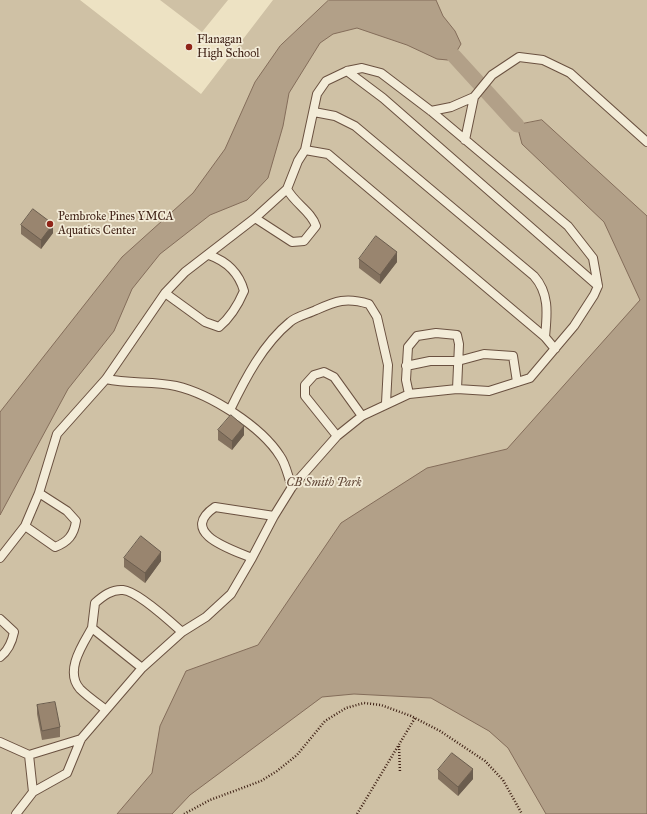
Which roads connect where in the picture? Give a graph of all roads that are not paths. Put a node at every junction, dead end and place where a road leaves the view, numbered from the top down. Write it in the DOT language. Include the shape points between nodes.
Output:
graph roads {
  1 [pos="347,71"];
  2 [pos="474,96"];
  3 [pos="314,112"];
  4 [pos="432,112"];
  5 [pos="465,140"];
  6 [pos="646,141"];
  7 [pos="305,150"];
  8 [pos="286,189"];
  9 [pos="256,218"];
  10 [pos="209,255"];
  11 [pos="598,286"];
  12 [pos="165,293"];
  13 [pos="545,337"];
  14 [pos="555,349"];
  15 [pos="458,361"];
  16 [pos="406,366"];
  17 [pos="106,379"];
  18 [pos="517,382"];
  19 [pos="457,389"];
  20 [pos="409,394"];
  21 [pos="386,403"];
  22 [pos="230,410"];
  23 [pos="362,416"];
  24 [pos="337,436"];
  25 [pos="292,487"];
  26 [pos="38,494"];
  27 [pos="274,516"];
  28 [pos="25,526"];
  29 [pos="0,558"];
  30 [pos="252,558"];
  31 [pos="0,619"];
  32 [pos="92,628"];
  33 [pos="182,632"];
  34 [pos="0,656"];
  35 [pos="142,668"];
  36 [pos="105,709"];
  37 [pos="80,740"];
  38 [pos="0,742"];
  39 [pos="29,755"];
  40 [pos="33,792"];
  41 [pos="16,814"];
  1 -- 3 [label="lane" via="326,81 317,94"];
  1 -- 4 [label="lane" via="362,68 381,73"];
  1 -- 11 [label="lane" via="383,98"];
  2 -- 4 [label="lane" via="451,107"];
  2 -- 5 [label="lane"];
  2 -- 6 [label="lane" via="492,75 519,57 543,60 570,73"];
  3 -- 7 [label="lane"];
  3 -- 13 [label="lane" via="335,116 355,126 534,276 544,292 546,301"];
  4 -- 5 [label="lane"];
  5 -- 11 [label="lane" via="568,226 593,258"];
  7 -- 8 [label="lane"];
  7 -- 13 [label="lane" via="328,154"];
  8 -- 9 [label="lane"];
  8 -- 9 [label="lane" via="292,199 313,218 316,226 304,241 292,242"];
  9 -- 10 [label="lane"];
  10 -- 12 [label="lane" via="185,272"];
  10 -- 12 [label="lane" via="219,259 235,272 244,291 239,304 226,321 219,327 205,322"];
  11 -- 14 [label="lane" via="574,326"];
  12 -- 17 [label="lane"];
  13 -- 14 [label="lane"];
  14 -- 18 [label="lane" via="530,378"];
  15 -- 16 [label="lane" via="430,361"];
  15 -- 16 [label="lane" via="457,335 436,333 417,336 408,347"];
  15 -- 18 [label="lane" via="484,354 513,356"];
  15 -- 19 [label="lane"];
  16 -- 20 [label="lane"];
  17 -- 22 [label="lane" via="177,387"];
  17 -- 26 [label="lane" via="57,434"];
  18 -- 19 [label="lane" via="489,391"];
  19 -- 20 [label="lane"];
  20 -- 21 [label="lane"];
  21 -- 22 [label="lane" via="388,365 377,317 368,304 337,300 291,321 270,342 243,382"];
  21 -- 23 [label="lane"];
  22 -- 25 [label="lane" via="269,440 281,457"];
  23 -- 24 [label="lane"];
  23 -- 24 [label="lane" via="334,377 324,372 314,375 304,385 306,396"];
  24 -- 25 [label="lane"];
  25 -- 27 [label="lane"];
  26 -- 28 [label="lane"];
  26 -- 28 [label="lane" via="67,511 76,521 74,531 65,543 56,547"];
  27 -- 30 [label="lane"];
  27 -- 30 [label="lane" via="215,507 208,512 203,529 206,535 213,541"];
  28 -- 29 [label="lane"];
  30 -- 33 [label="lane" via="231,594 206,617"];
  31 -- 34 [label="lane" via="14,632 6,653"];
  32 -- 33 [label="lane" via="95,603 108,593 124,590 142,600"];
  32 -- 35 [label="lane"];
  32 -- 36 [label="lane" via="75,661 75,677 79,688"];
  33 -- 35 [label="lane"];
  35 -- 36 [label="lane"];
  36 -- 37 [label="lane"];
  37 -- 39 [label="lane"];
  37 -- 40 [label="lane" via="67,773"];
  38 -- 39 [label="lane"];
  39 -- 40 [label="lane"];
  40 -- 41 [label="lane"];
}
